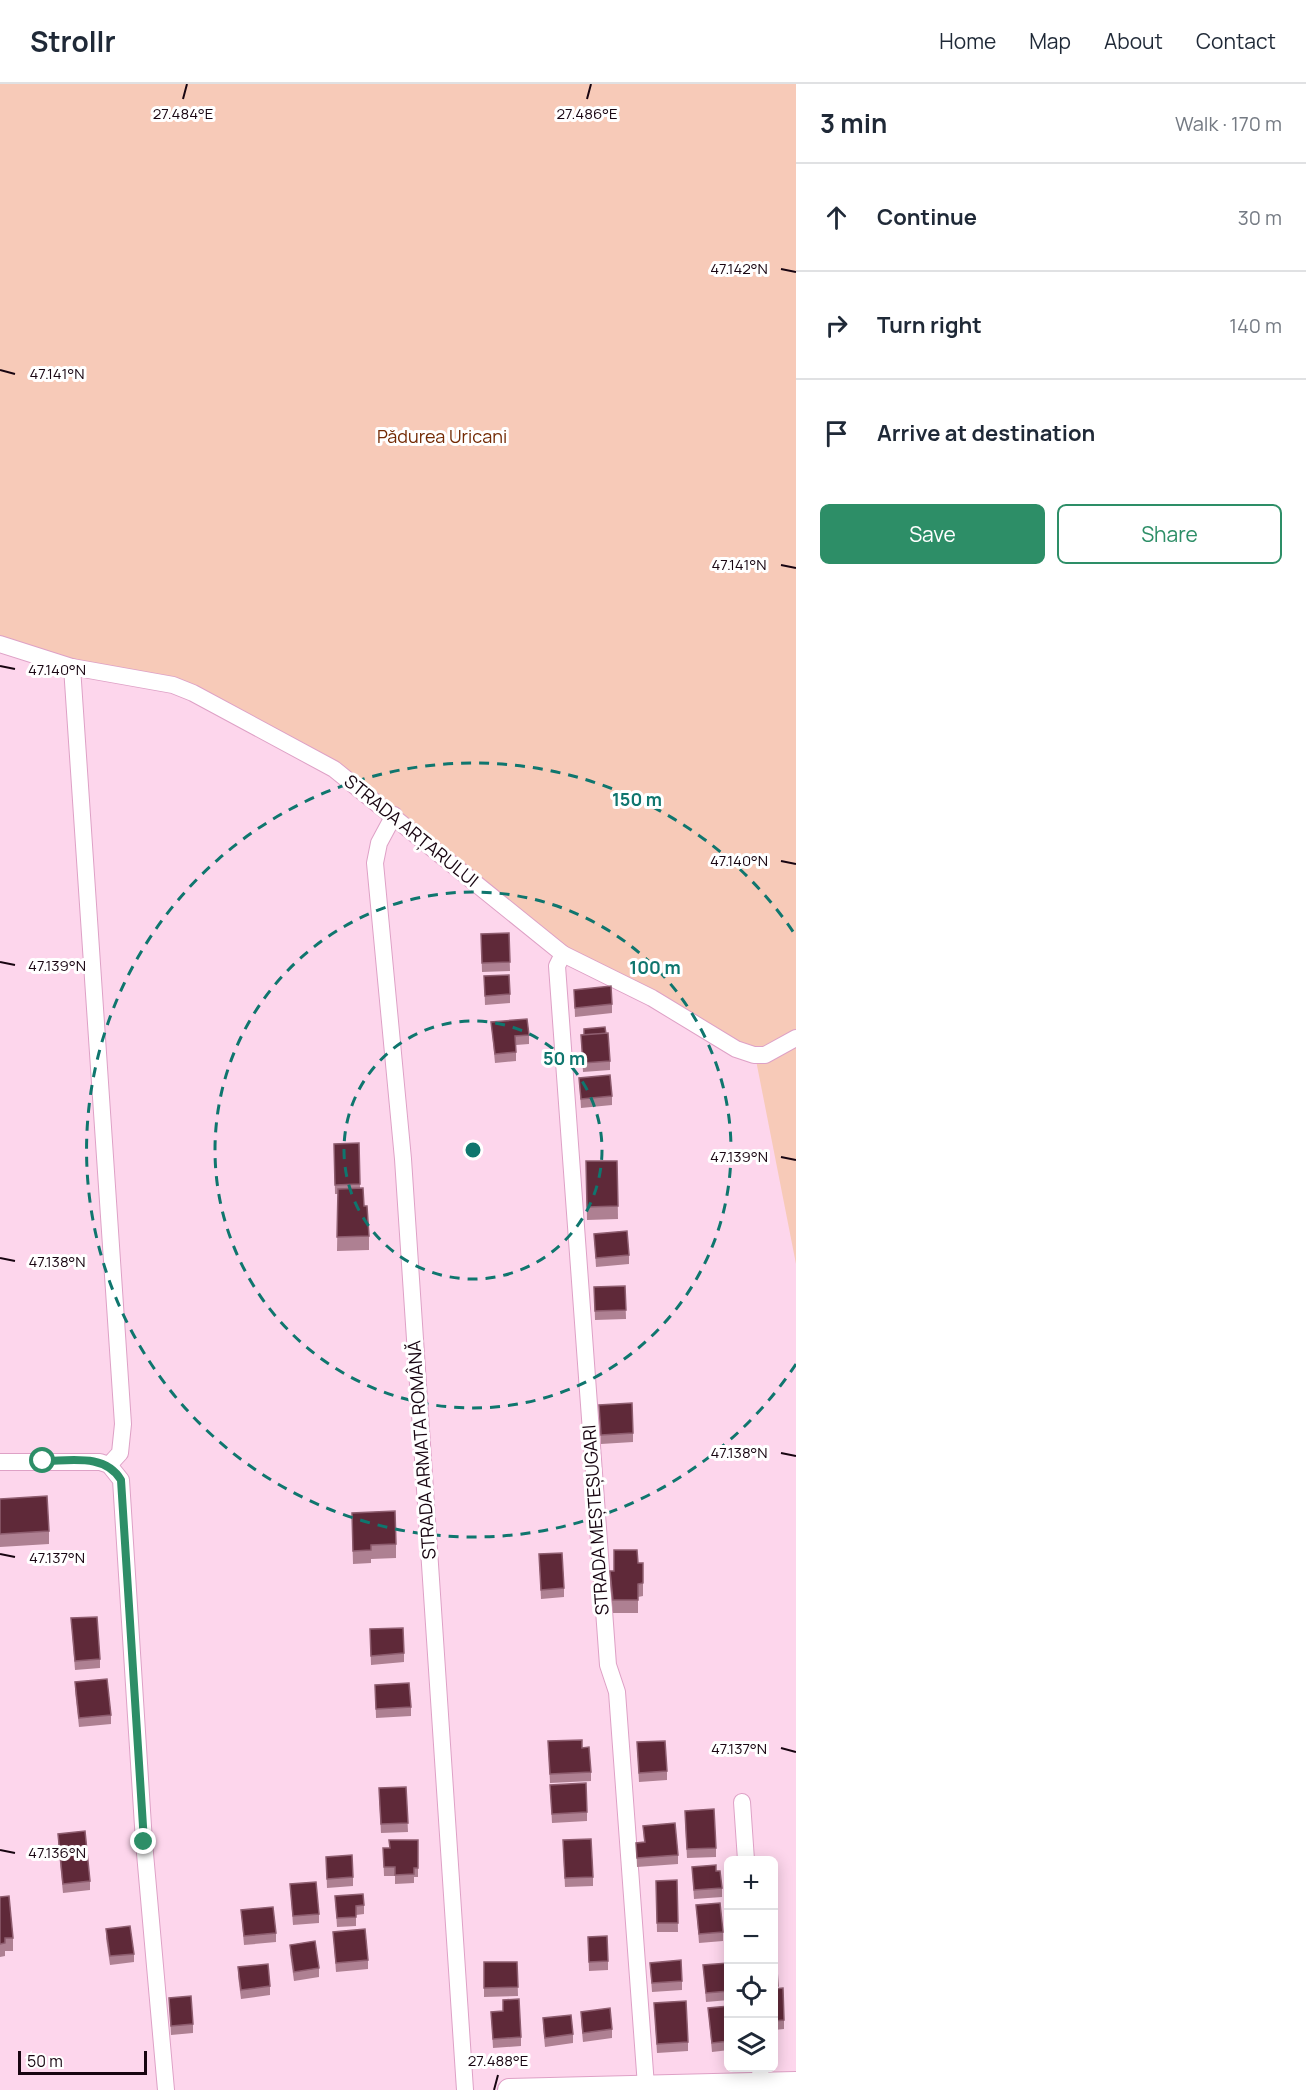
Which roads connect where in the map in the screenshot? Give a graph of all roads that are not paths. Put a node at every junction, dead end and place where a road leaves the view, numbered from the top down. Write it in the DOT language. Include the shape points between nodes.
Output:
graph roads {
  1 [pos="0,644"];
  2 [pos="72,667"];
  3 [pos="394,815"];
  4 [pos="563,954"];
  5 [pos="796,1038"];
  6 [pos="0,1462"];
  7 [pos="110,1465"];
  8 [pos="742,1802"];
  9 [pos="746,1856"];
  10 [pos="761,2075"];
  11 [pos="796,2083"];
  12 [pos="646,2086"];
  13 [pos="166,2090"];
  14 [pos="465,2090"];
  15 [pos="509,2090"];
  1 -- 2 [label="street, STRADA ARȚARULUI"];
  2 -- 3 [label="street, STRADA ARȚARULUI" via="173,685 193,693 334,769"];
  2 -- 7 [label="street" via="123,1424 120,1453"];
  3 -- 4 [label="street, STRADA ARȚARULUI"];
  3 -- 14 [label="street, STRADA ARMATA ROMÂNĂ" via="379,843 375,863 403,1159"];
  4 -- 5 [label="street, STRADA ARȚARULUI" via="652,998 736,1049 765,1055"];
  4 -- 12 [label="street, STRADA MEȘTEȘUGARI" via="557,966 590,1444 608,1665 617,1692"];
  6 -- 7 [label="street" via="91,1461"];
  7 -- 13 [label="street" via="121,1480 123,1493 144,1842"];
  8 -- 9 [label="street"];
  10 -- 11 [label="main road"];
  10 -- 12 [label="main road"];
  12 -- 15 [label="main road"];
}
